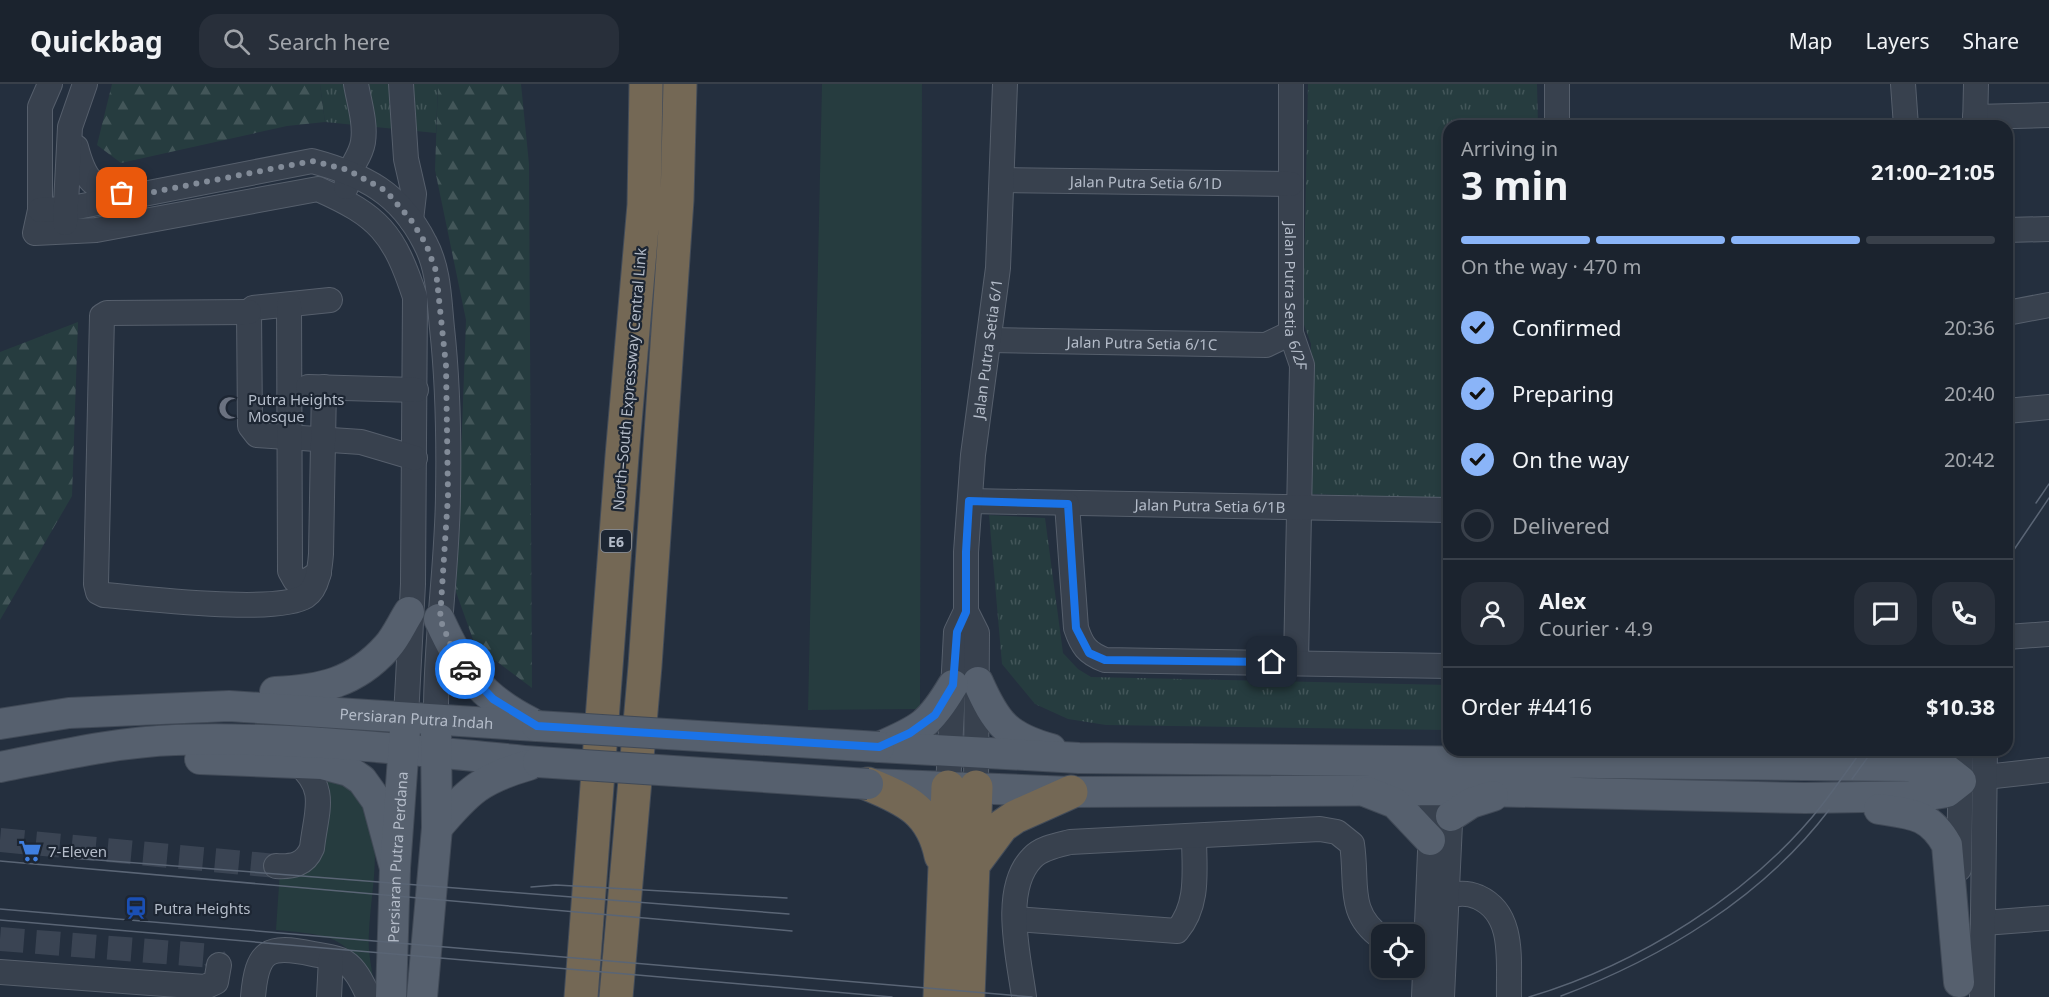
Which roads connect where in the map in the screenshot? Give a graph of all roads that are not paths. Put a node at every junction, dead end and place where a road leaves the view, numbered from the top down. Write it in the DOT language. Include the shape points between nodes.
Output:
graph roads {
  1 [pos="50,84"];
  2 [pos="85,84"];
  3 [pos="356,84"];
  4 [pos="401,84"];
  5 [pos="646,84"];
  6 [pos="680,84"];
  7 [pos="1005,84"];
  8 [pos="1291,84"];
  9 [pos="1557,84"];
  10 [pos="1903,84"];
  11 [pos="1976,84"];
  12 [pos="2049,115"];
  13 [pos="1557,120"];
  14 [pos="1906,120"];
  15 [pos="1975,120"];
  16 [pos="1996,120"];
  17 [pos="70,127"];
  18 [pos="348,170"];
  19 [pos="1002,180"];
  20 [pos="1291,184"];
  21 [pos="138,195"];
  22 [pos="345,201"];
  23 [pos="66,220"];
  24 [pos="411,220"];
  25 [pos="2049,228"];
  26 [pos="2013,230"];
  27 [pos="330,300"];
  28 [pos="2049,304"];
  29 [pos="289,305"];
  30 [pos="249,312"];
  31 [pos="2013,312"];
  32 [pos="1291,333"];
  33 [pos="990,340"];
  34 [pos="291,387"];
  35 [pos="324,387"];
  36 [pos="416,390"];
  37 [pos="2049,407"];
  38 [pos="2013,410"];
  39 [pos="290,436"];
  40 [pos="323,438"];
  41 [pos="415,458"];
  42 [pos="969,501"];
  43 [pos="1068,504"];
  44 [pos="1298,507"];
  45 [pos="1443,510"];
  46 [pos="290,571"];
  47 [pos="319,573"];
  48 [pos="257,604"];
  49 [pos="409,612"];
  50 [pos="440,619"];
  51 [pos="2049,634"];
  52 [pos="2013,637"];
  53 [pos="1296,662"];
  54 [pos="1443,666"];
  55 [pos="966,683"];
  56 [pos="106,711"];
  57 [pos="406,717"];
  58 [pos="436,719"];
  59 [pos="0,724"];
  60 [pos="537,726"];
  61 [pos="879,747"];
  62 [pos="403,750"];
  63 [pos="964,752"];
  64 [pos="436,753"];
  65 [pos="1865,756"];
  66 [pos="1963,756"];
  67 [pos="1972,756"];
  68 [pos="1983,756"];
  69 [pos="1080,758"];
  70 [pos="44,759"];
  71 [pos="1406,760"];
  72 [pos="1477,760"];
  73 [pos="538,762"];
  74 [pos="297,763"];
  75 [pos="1796,764"];
  76 [pos="0,767"];
  77 [pos="2049,770"];
  78 [pos="1973,779"];
  79 [pos="868,784"];
  80 [pos="962,787"];
  81 [pos="1362,790"];
  82 [pos="1071,792"];
  83 [pos="1805,798"];
  84 [pos="1445,803"];
  85 [pos="437,828"];
  86 [pos="1194,836"];
  87 [pos="1430,840"];
  88 [pos="276,866"];
  89 [pos="395,868"];
  90 [pos="959,869"];
  91 [pos="1437,902"];
  92 [pos="2049,918"];
  93 [pos="1015,919"];
  94 [pos="1984,923"];
  95 [pos="1371,929"];
  96 [pos="1429,938"];
  97 [pos="1983,954"];
  98 [pos="331,958"];
  99 [pos="219,966"];
  100 [pos="0,972"];
  101 [pos="1968,992"];
  102 [pos="253,997"];
  103 [pos="329,997"];
  104 [pos="369,997"];
  105 [pos="391,997"];
  106 [pos="422,997"];
  107 [pos="581,997"];
  108 [pos="616,997"];
  109 [pos="940,997"];
  110 [pos="968,997"];
  111 [pos="1024,997"];
  112 [pos="1424,997"];
  113 [pos="1442,997"];
  114 [pos="1509,997"];
  1 -- 23 [label="street" via="40,107 37,221"];
  2 -- 17 [label="street"];
  3 -- 18 [label="street" via="363,142"];
  4 -- 24 [label="street" via="406,159 414,194"];
  5 -- 107 [label="highway, North–South Expressway Central Link / E6" via="644,206"];
  6 -- 108 [label="highway, E6" via="677,200 645,666"];
  7 -- 19 [label="street, Jalan Putra Setia 6/1"];
  8 -- 20 [label="street, Jalan Putra Setia 6/2F"];
  9 -- 13 [label="street"];
  10 -- 14 [label="street"];
  11 -- 15 [label="street"];
  12 -- 16 [label="street"];
  17 -- 21 [label="street" via="82,173 105,191"];
  17 -- 23 [label="street"];
  18 -- 21 [label="street" via="312,161"];
  18 -- 22 [label="street"];
  18 -- 24 [label="street" via="386,191"];
  19 -- 20 [label="street, Jalan Putra Setia 6/1D"];
  19 -- 33 [label="street, Jalan Putra Setia 6/1"];
  20 -- 32 [label="street, Jalan Putra Setia 6/2F"];
  21 -- 23 [label="street"];
  22 -- 23 [label="street" via="318,189 96,230"];
  22 -- 36 [label="street" via="376,221 406,269 415,297"];
  24 -- 50 [label="street" via="436,271 446,366 448,496"];
  25 -- 26 [label="street"];
  27 -- 29 [label="street"];
  28 -- 31 [label="street"];
  29 -- 30 [label="street" via="253,308"];
  29 -- 34 [label="street"];
  30 -- 39 [label="street" via="250,426 257,435"];
  30 -- 48 [label="street" via="102,316 96,584 98,592 104,595"];
  32 -- 33 [label="street, Jalan Putra Setia 6/1C" via="1266,345"];
  32 -- 44 [label="street, Jalan Putra Setia 6/2F" via="1302,365"];
  33 -- 42 [label="street, Jalan Putra Setia 6/1"];
  34 -- 35 [label="street"];
  34 -- 39 [label="street"];
  35 -- 36 [label="street"];
  35 -- 40 [label="street"];
  36 -- 41 [label="street"];
  37 -- 38 [label="street"];
  39 -- 40 [label="street"];
  39 -- 46 [label="street"];
  40 -- 41 [label="street" via="361,442"];
  40 -- 47 [label="street"];
  41 -- 49 [label="street"];
  42 -- 43 [label="street, Jalan Putra Setia 6/1B"];
  42 -- 55 [label="street, Jalan Putra Setia 6/1" via="966,612 957,632"];
  43 -- 44 [label="street, Jalan Putra Setia 6/1B"];
  43 -- 53 [label="street" via="1076,628 1089,653 1105,660"];
  44 -- 45 [label="street, Jalan Putra Setia 6/1B"];
  44 -- 53 [label="street, Jalan Putra Setia 6/2F"];
  46 -- 47 [label="street" via="295,580 305,582"];
  46 -- 48 [label="street" via="281,589"];
  47 -- 48 [label="street" via="309,594 294,602"];
  49 -- 56 [label="main road" via="388,647 343,681 313,690 178,693"];
  49 -- 57 [label="street"];
  50 -- 58 [label="street" via="435,668"];
  50 -- 60 [label="main road" via="456,658 472,678 493,699"];
  51 -- 52 [label="street"];
  53 -- 54 [label="street"];
  55 -- 61 [label="main road" via="935,715 910,733"];
  55 -- 63 [label="street, Jalan Putra Setia 6/1"];
  55 -- 69 [label="main road" via="992,715 1023,741"];
  56 -- 57 [label="main road, Persiaran Putra Indah" via="229,706"];
  56 -- 59 [label="main road, Persiaran Putra Indah"];
  57 -- 58 [label="main road, Persiaran Putra Indah"];
  57 -- 62 [label="main road, Persiaran Putra Perdana"];
  58 -- 60 [label="main road, Persiaran Putra Indah"];
  58 -- 64 [label="main road"];
  60 -- 61 [label="main road, Persiaran Putra Indah, bridge"];
  61 -- 63 [label="main road, Persiaran Putra Indah"];
  62 -- 64 [label="main road, Persiaran Putra Indah"];
  62 -- 70 [label="main road, Persiaran Putra Indah" via="288,739 173,740"];
  62 -- 89 [label="main road, Persiaran Putra Perdana"];
  63 -- 69 [label="main road, Persiaran Putra Indah"];
  63 -- 80 [label="street, Jalan Putra Setia 6/1"];
  64 -- 73 [label="main road, Persiaran Putra Indah"];
  64 -- 85 [label="main road"];
  65 -- 75 [label="main road"];
  66 -- 78 [label="street"];
  67 -- 78 [label="street"];
  68 -- 78 [label="street"];
  69 -- 71 [label="main road"];
  70 -- 74 [label="main road" via="110,765 203,759"];
  70 -- 76 [label="main road, Persiaran Putra Indah"];
  71 -- 72 [label="main road"];
  71 -- 84 [label="main road"];
  72 -- 75 [label="main road"];
  72 -- 84 [label="main road" via="1455,773"];
  73 -- 79 [label="main road, Persiaran Putra Indah, bridge"];
  73 -- 85 [label="main road" via="483,782"];
  74 -- 88 [label="street" via="316,785 312,848 310,855 292,867"];
  74 -- 89 [label="main road" via="338,767 362,780 377,801"];
  75 -- 78 [label="main road" via="1909,766 1947,770"];
  77 -- 78 [label="street"];
  78 -- 83 [label="main road" via="1947,792 1923,796"];
  78 -- 94 [label="street"];
  78 -- 97 [label="street" via="1971,800"];
  78 -- 101 [label="street"];
  79 -- 80 [label="main road, Persiaran Putra Indah"];
  79 -- 90 [label="highway" via="909,803 929,823"];
  80 -- 82 [label="main road, Persiaran Putra Indah"];
  80 -- 90 [label="highway"];
  81 -- 82 [label="main road, Persiaran Putra Indah"];
  81 -- 84 [label="main road, Persiaran Putra Indah"];
  81 -- 87 [label="main road" via="1395,803"];
  82 -- 90 [label="highway" via="1015,817"];
  83 -- 84 [label="main road, Persiaran Putra Indah" via="1510,791"];
  83 -- 101 [label="main road" via="1908,813 1929,821 1939,832 1947,846"];
  84 -- 87 [label="street" via="1432,803"];
  84 -- 91 [label="street"];
  85 -- 106 [label="main road"];
  86 -- 93 [label="street" via="1099,838 1050,847 1032,857 1022,875 1014,900"];
  86 -- 93 [label="street" via="1193,904 1178,931"];
  86 -- 95 [label="street" via="1320,829 1337,832 1352,844 1356,909"];
  87 -- 91 [label="street"];
  89 -- 105 [label="main road, Persiaran Putra Perdana"];
  90 -- 109 [label="highway"];
  90 -- 110 [label="highway"];
  91 -- 96 [label="street"];
  91 -- 114 [label="street" via="1467,893 1486,901 1500,914 1506,936"];
  92 -- 94 [label="street"];
  93 -- 111 [label="street"];
  94 -- 97 [label="street"];
  96 -- 112 [label="street"];
  96 -- 113 [label="street"];
  97 -- 101 [label="street"];
  98 -- 102 [label="street" via="286,948 268,954 256,968"];
  98 -- 103 [label="street"];
  98 -- 104 [label="street" via="352,968"];
  99 -- 100 [label="street" via="216,982 206,987"];
}
